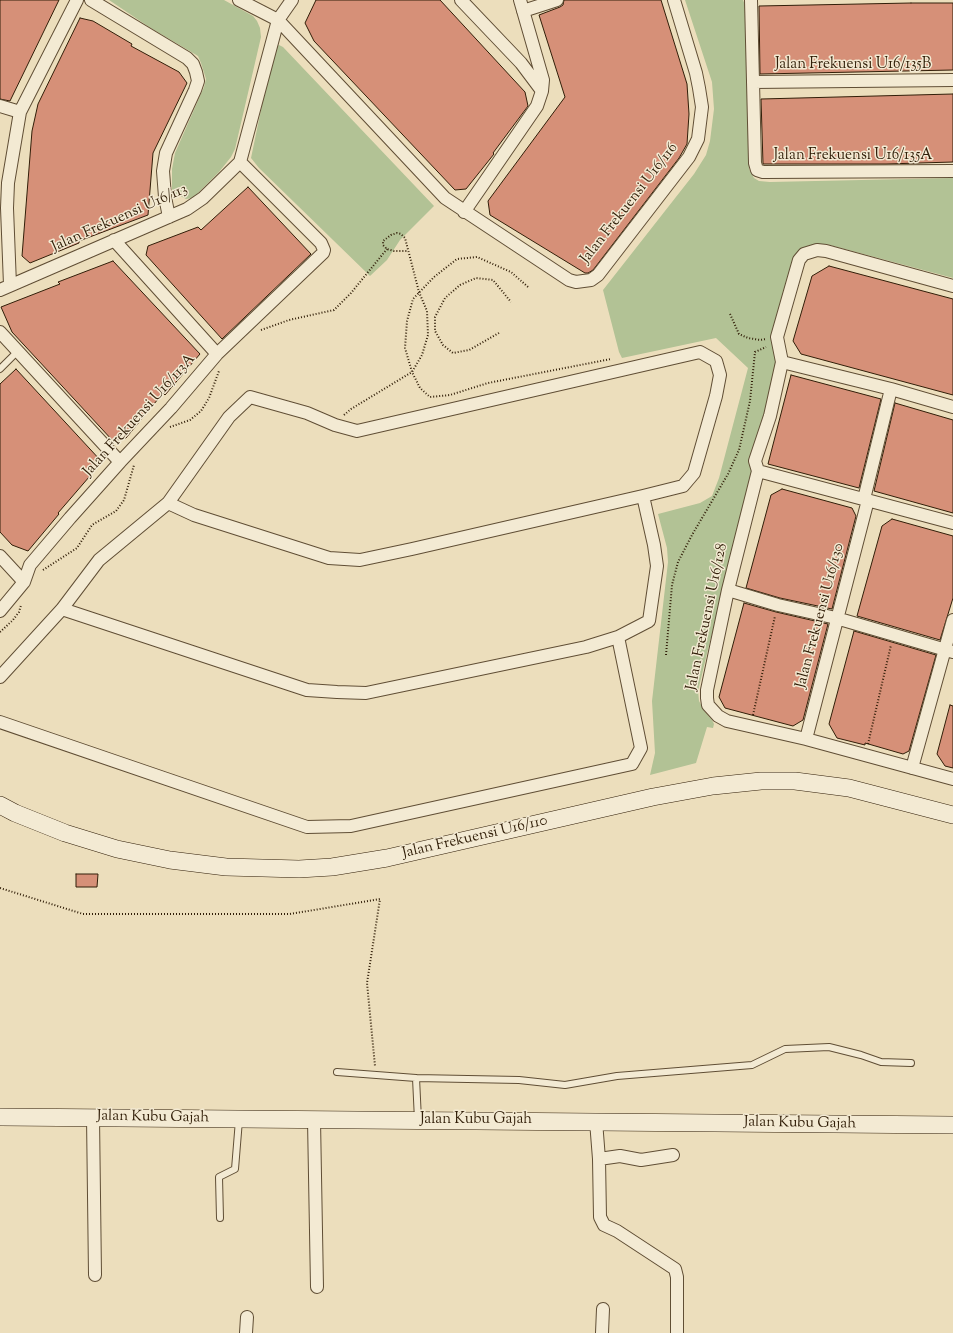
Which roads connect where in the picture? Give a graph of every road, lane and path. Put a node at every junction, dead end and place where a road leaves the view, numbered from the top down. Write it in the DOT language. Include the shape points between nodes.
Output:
graph roads {
  1 [pos="77,0"];
  2 [pos="91,0"];
  3 [pos="239,0"];
  4 [pos="292,0"];
  5 [pos="461,0"];
  6 [pos="557,0"];
  7 [pos="674,0"];
  8 [pos="751,0"];
  9 [pos="521,5"];
  10 [pos="278,20"];
  11 [pos="953,80"];
  12 [pos="753,82"];
  13 [pos="542,91"];
  14 [pos="0,106"];
  15 [pos="20,112"];
  16 [pos="240,162"];
  17 [pos="953,171"];
  18 [pos="464,212"];
  19 [pos="169,217"];
  20 [pos="114,240"];
  21 [pos="387,249"];
  22 [pos="408,251"];
  23 [pos="528,286"];
  24 [pos="953,286"];
  25 [pos="5,288"];
  26 [pos="420,292"];
  27 [pos="511,302"];
  28 [pos="730,314"];
  29 [pos="260,331"];
  30 [pos="0,332"];
  31 [pos="499,333"];
  32 [pos="777,341"];
  33 [pos="18,351"];
  34 [pos="217,354"];
  35 [pos="782,362"];
  36 [pos="0,368"];
  37 [pos="219,371"];
  38 [pos="412,372"];
  39 [pos="614,372"];
  40 [pos="891,389"];
  41 [pos="953,405"];
  42 [pos="335,425"];
  43 [pos="164,429"];
  44 [pos="136,458"];
  45 [pos="120,462"];
  46 [pos="758,471"];
  47 [pos="644,496"];
  48 [pos="866,500"];
  49 [pos="168,503"];
  50 [pos="953,523"];
  51 [pos="0,556"];
  52 [pos="42,571"];
  53 [pos="24,582"];
  54 [pos="728,590"];
  55 [pos="22,605"];
  56 [pos="778,605"];
  57 [pos="62,609"];
  58 [pos="0,611"];
  59 [pos="836,618"];
  60 [pos="953,620"];
  61 [pos="0,632"];
  62 [pos="893,636"];
  63 [pos="618,637"];
  64 [pos="949,651"];
  65 [pos="666,655"];
  66 [pos="0,677"];
  67 [pos="0,722"];
  68 [pos="750,726"];
  69 [pos="806,739"];
  70 [pos="866,755"];
  71 [pos="912,768"];
  72 [pos="953,779"];
  73 [pos="0,805"];
  74 [pos="953,815"];
  75 [pos="0,888"];
  76 [pos="911,1063"];
  77 [pos="337,1072"];
  78 [pos="376,1075"];
  79 [pos="416,1078"];
  80 [pos="0,1117"];
  81 [pos="93,1118"];
  82 [pos="239,1119"];
  83 [pos="314,1120"];
  84 [pos="418,1120"];
  85 [pos="596,1121"];
  86 [pos="953,1125"];
  87 [pos="673,1155"];
  88 [pos="599,1159"];
  89 [pos="220,1218"];
  90 [pos="95,1275"];
  91 [pos="316,1287"];
  92 [pos="603,1309"];
  93 [pos="247,1317"];
  94 [pos="246,1333"];
  95 [pos="602,1333"];
  96 [pos="676,1333"];
  1 -- 15 [label="street"];
  2 -- 19 [label="street" via="187,58 196,72 198,81 195,90 166,153 163,171"];
  3 -- 10 [label="street"];
  4 -- 10 [label="street"];
  5 -- 13 [label="street" via="521,63"];
  6 -- 9 [label="street"];
  7 -- 18 [label="street, Jalan Frekuensi U16/116" via="700,88 702,107 698,139 689,157 598,275 591,280 569,280"];
  8 -- 12 [label="street, Jalan Frekuensi U16/135A"];
  9 -- 13 [label="street" via="543,80"];
  10 -- 16 [label="street"];
  10 -- 18 [label="street" via="445,198"];
  11 -- 12 [label="street, Jalan Frekuensi U16/135B"];
  12 -- 17 [label="street, Jalan Frekuensi U16/135A" via="757,170"];
  13 -- 18 [label="street" via="537,106"];
  14 -- 15 [label="street"];
  15 -- 25 [label="street" via="8,183"];
  16 -- 19 [label="street, Jalan Frekuensi U16/113" via="203,198"];
  16 -- 34 [label="street, Jalan Frekuensi U16/113A" via="321,243 324,250 321,256"];
  19 -- 20 [label="street, Jalan Frekuensi U16/113"];
  20 -- 25 [label="street, Jalan Frekuensi U16/113"];
  20 -- 34 [label="street"];
  21 -- 22 [label="path"];
  21 -- 22 [label="path" via="383,241 397,233 404,238"];
  21 -- 29 [label="path" via="334,310 289,320"];
  22 -- 26 [label="path"];
  23 -- 26 [label="path" via="511,272 477,257 457,259"];
  24 -- 32 [label="street" via="826,251 810,252 799,260"];
  26 -- 38 [label="path" via="413,299 407,321 405,348"];
  26 -- 38 [label="path" via="427,311 428,335 422,355"];
  27 -- 31 [label="path" via="493,280 476,278 460,285 445,298 435,317 436,331 443,345 453,352 469,350"];
  28 -- 32 [label="path" via="739,334 748,338"];
  30 -- 33 [label="street"];
  32 -- 35 [label="street"];
  32 -- 65 [label="path" via="755,352 750,401 739,450 678,562 672,585"];
  33 -- 36 [label="lane"];
  33 -- 45 [label="street"];
  34 -- 45 [label="street, Jalan Frekuensi U16/113A"];
  35 -- 40 [label="street"];
  35 -- 46 [label="street, Jalan Frekuensi U16/128" via="770,416 754,461"];
  37 -- 43 [label="path" via="201,411 190,420"];
  38 -- 39 [label="path" via="420,388 430,397 450,395 488,383 611,358"];
  38 -- 42 [label="path" via="351,409"];
  39 -- 42 [label="street" via="357,431"];
  39 -- 47 [label="street" via="700,352 716,361 720,375 694,473 683,486"];
  40 -- 41 [label="street"];
  40 -- 48 [label="street, Jalan Frekuensi U16/130"];
  42 -- 49 [label="street" via="307,413 250,397 229,417"];
  44 -- 52 [label="path" via="124,500 116,511 92,525 77,548"];
  45 -- 53 [label="street, Jalan Frekuensi U16/113A" via="30,566"];
  46 -- 48 [label="street"];
  46 -- 54 [label="street, Jalan Frekuensi U16/128"];
  47 -- 49 [label="street" via="360,560 329,558 194,515"];
  47 -- 63 [label="street" via="657,566 649,621"];
  48 -- 50 [label="street"];
  48 -- 59 [label="street, Jalan Frekuensi U16/130"];
  49 -- 57 [label="street" via="99,560"];
  51 -- 53 [label="street"];
  53 -- 58 [label="street, Jalan Frekuensi U16/113A"];
  54 -- 56 [label="street"];
  54 -- 68 [label="street, Jalan Frekuensi U16/128" via="707,690 708,705 727,721"];
  55 -- 61 [label="path" via="13,620"];
  56 -- 59 [label="street"];
  56 -- 68 [label="path"];
  57 -- 63 [label="street" via="307,690 337,692 366,693"];
  57 -- 66 [label="street"];
  59 -- 62 [label="street"];
  59 -- 69 [label="street, Jalan Frekuensi U16/130"];
  60 -- 64 [label="street"];
  62 -- 64 [label="street"];
  62 -- 70 [label="path"];
  63 -- 67 [label="street" via="641,748 632,764 351,826 307,827"];
  64 -- 71 [label="street"];
  68 -- 69 [label="street, Jalan Frekuensi U16/128"];
  69 -- 70 [label="street, Jalan Frekuensi U16/128"];
  70 -- 71 [label="street, Jalan Frekuensi U16/128"];
  71 -- 72 [label="street, Jalan Frekuensi U16/128"];
  73 -- 74 [label="street, Jalan Frekuensi U16/110" via="65,833 117,849 170,860 226,867 299,869 332,867 387,858 653,797 713,786 761,781 795,781 849,788"];
  75 -- 78 [label="path" via="83,914 290,914 380,899 367,983"];
  76 -- 79 [label="lane" via="881,1062 829,1047 785,1049 752,1064 617,1076 565,1085 519,1080"];
  77 -- 78 [label="lane"];
  78 -- 79 [label="lane"];
  79 -- 84 [label="lane"];
  80 -- 81 [label="street, Jalan Kubu Gajah"];
  81 -- 82 [label="street, Jalan Kubu Gajah"];
  81 -- 90 [label="street"];
  82 -- 83 [label="street, Jalan Kubu Gajah"];
  82 -- 89 [label="lane" via="235,1169 219,1177"];
  83 -- 84 [label="street, Jalan Kubu Gajah"];
  83 -- 91 [label="street"];
  84 -- 85 [label="street, Jalan Kubu Gajah"];
  85 -- 86 [label="street, Jalan Kubu Gajah"];
  85 -- 88 [label="street"];
  87 -- 88 [label="street" via="641,1160 620,1156"];
  88 -- 96 [label="street" via="600,1217 604,1225 675,1269"];
  92 -- 95 [label="street"];
  93 -- 94 [label="street"];
}
